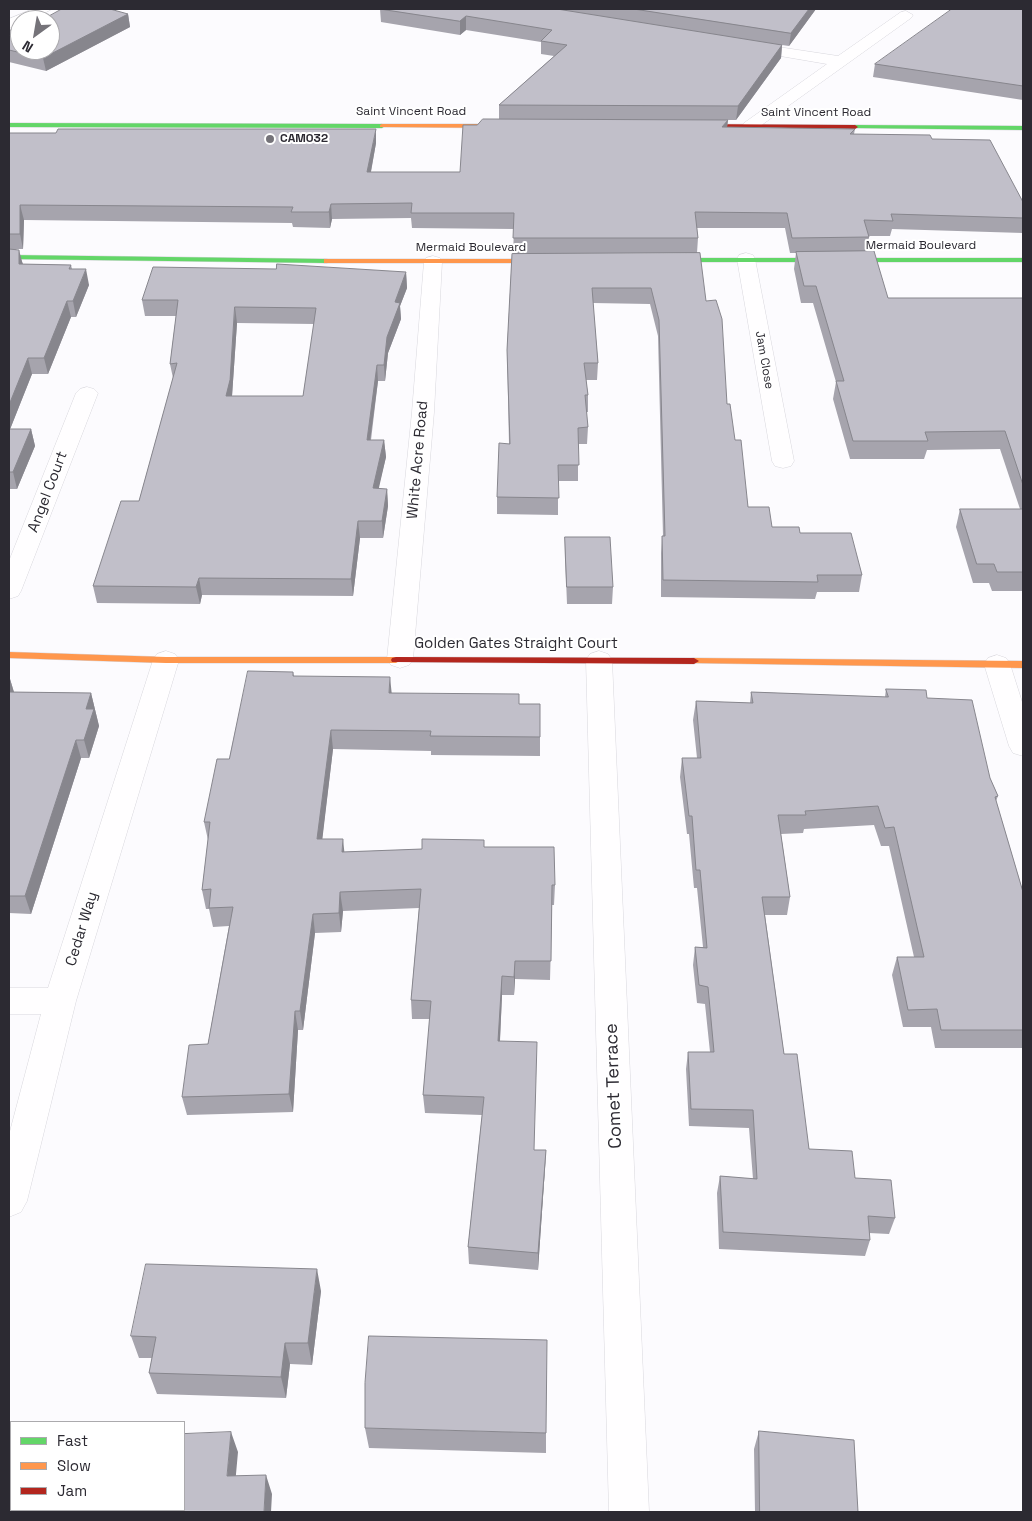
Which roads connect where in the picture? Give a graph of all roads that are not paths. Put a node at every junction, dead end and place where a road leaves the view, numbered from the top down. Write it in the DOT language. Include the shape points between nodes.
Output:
graph roads {
  1 [pos="45,9"];
  2 [pos="906,15"];
  3 [pos="9,24"];
  4 [pos="730,44"];
  5 [pos="838,61"];
  6 [pos="9,125"];
  7 [pos="513,126"];
  8 [pos="681,126"];
  9 [pos="750,126"];
  10 [pos="1023,128"];
  11 [pos="9,257"];
  12 [pos="746,259"];
  13 [pos="648,260"];
  14 [pos="1023,260"];
  15 [pos="560,261"];
  16 [pos="433,262"];
  17 [pos="87,393"];
  18 [pos="783,461"];
  19 [pos="9,592"];
  20 [pos="9,656"];
  21 [pos="400,659"];
  22 [pos="166,660"];
  23 [pos="599,660"];
  24 [pos="997,664"];
  25 [pos="1023,665"];
  26 [pos="1023,746"];
  27 [pos="9,1001"];
  28 [pos="60,1001"];
  29 [pos="9,1201"];
  30 [pos="629,1512"];
  1 -- 3 [label="street"];
  2 -- 5 [label="street"];
  4 -- 5 [label="street"];
  5 -- 9 [label="street"];
  6 -- 7 [label="street, Saint Vincent Road"];
  8 -- 9 [label="street, Saint Vincent Road"];
  9 -- 10 [label="street, Saint Vincent Road"];
  11 -- 16 [label="street, Mermaid Boulevard"];
  12 -- 13 [label="street, Mermaid Boulevard"];
  12 -- 14 [label="street, Mermaid Boulevard"];
  12 -- 18 [label="street, Jam Close"];
  15 -- 16 [label="street, Mermaid Boulevard"];
  16 -- 21 [label="street, White Acre Road"];
  17 -- 19 [label="street, Angel Court"];
  20 -- 22 [label="street, Golden Gates Straight Court"];
  21 -- 22 [label="street, Golden Gates Straight Court"];
  21 -- 23 [label="street, Golden Gates Straight Court"];
  22 -- 28 [label="street, Cedar Way"];
  23 -- 24 [label="street, Golden Gates Straight Court"];
  23 -- 30 [label="street, Comet Terrace"];
  24 -- 25 [label="street, Golden Gates Straight Court"];
  24 -- 26 [label="street"];
  27 -- 28 [label="street"];
  28 -- 29 [label="street, Cedar Way"];
}
